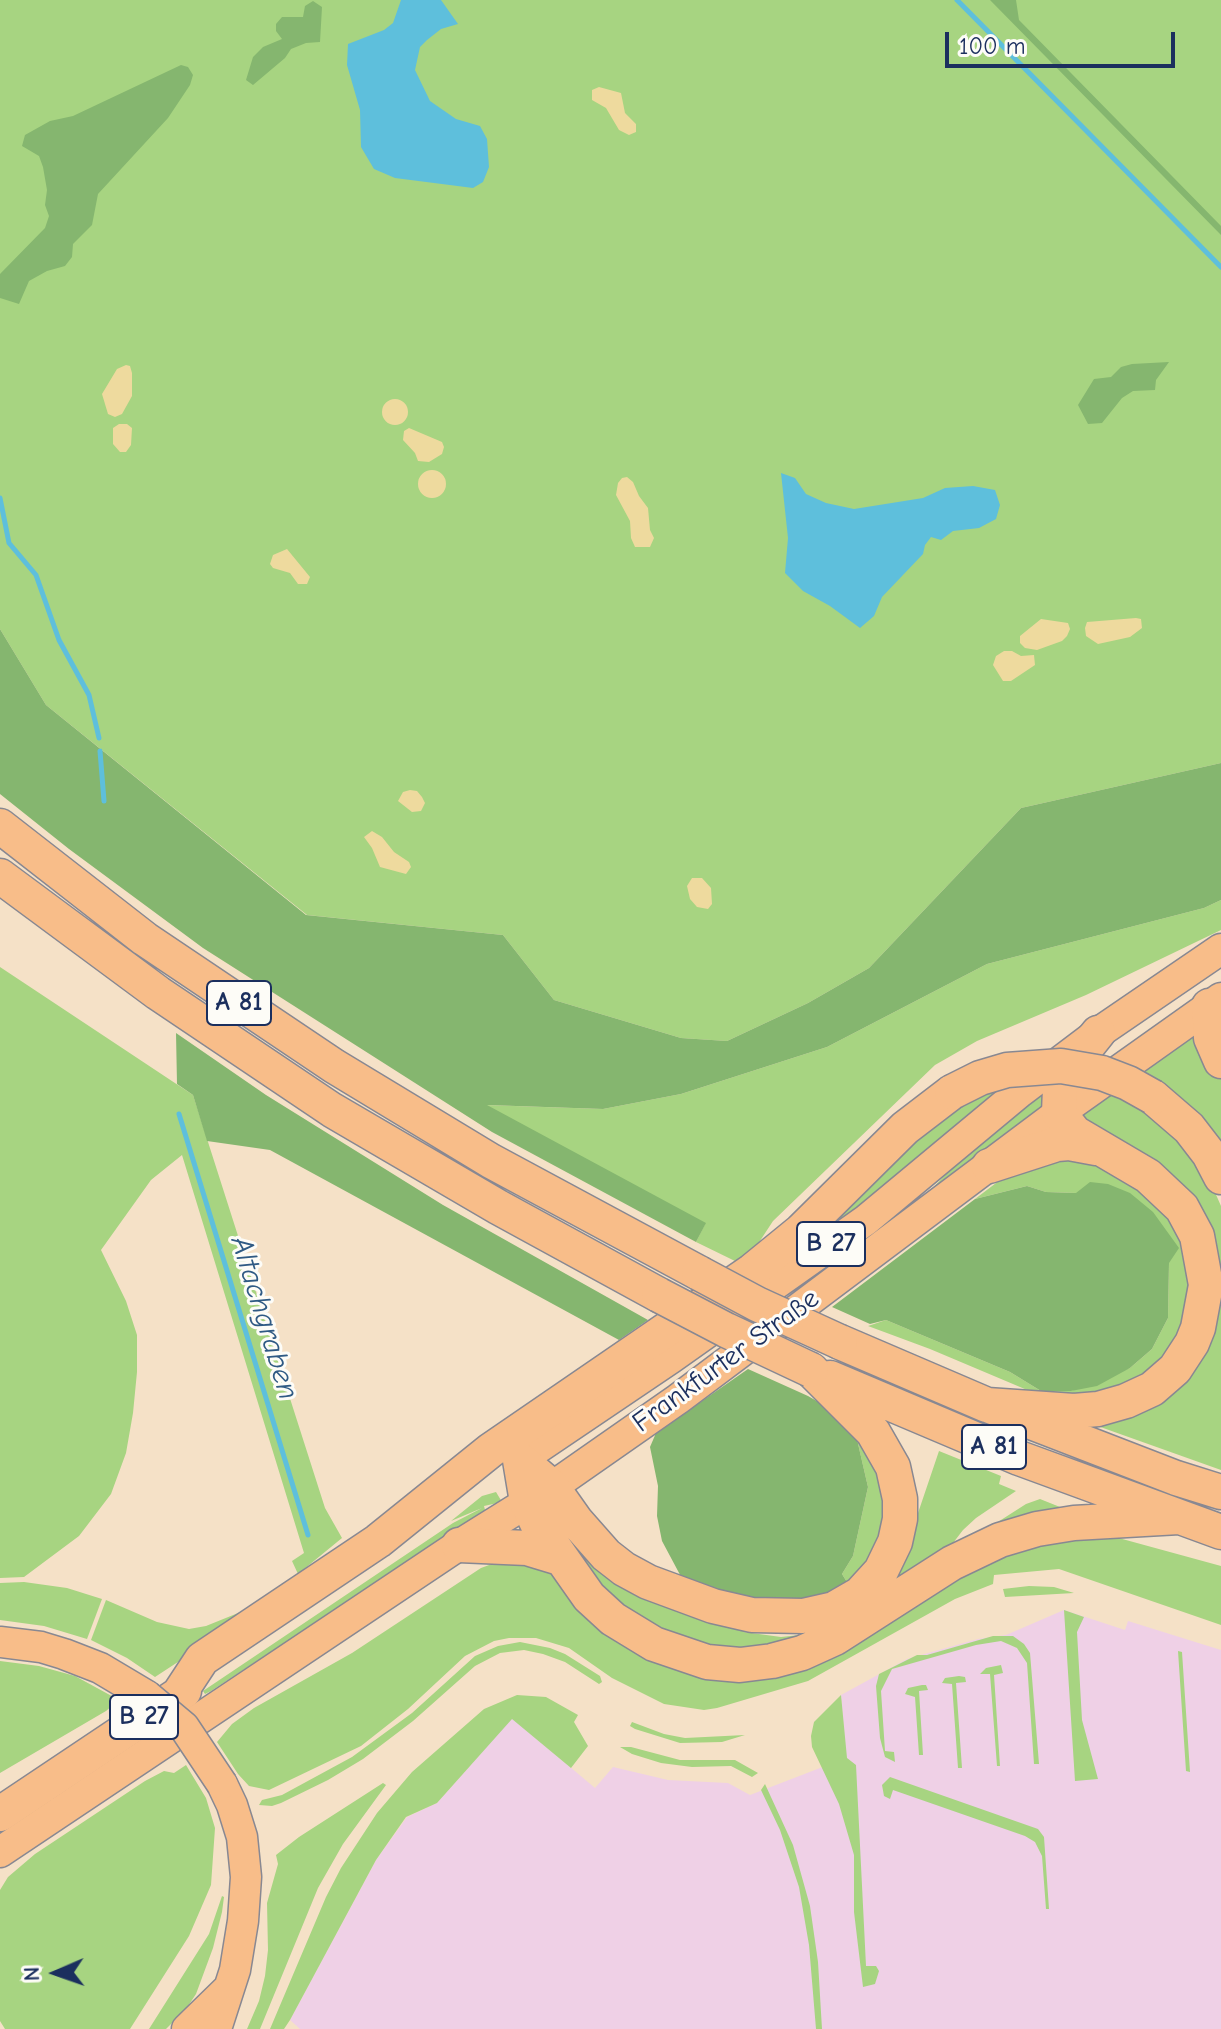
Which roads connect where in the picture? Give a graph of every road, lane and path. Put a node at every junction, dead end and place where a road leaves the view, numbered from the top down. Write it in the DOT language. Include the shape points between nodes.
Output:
graph roads {
  1 [pos="0,826"];
  2 [pos="0,876"];
  3 [pos="1221,949"];
  4 [pos="1215,1002"];
  5 [pos="1098,1033"];
  6 [pos="1221,1061"];
  7 [pos="1059,1113"];
  8 [pos="1098,1149"];
  9 [pos="989,1166"];
  10 [pos="1221,1177"];
  11 [pos="811,1370"];
  12 [pos="987,1405"];
  13 [pos="520,1460"];
  14 [pos="1221,1492"];
  15 [pos="540,1495"];
  16 [pos="1179,1517"];
  17 [pos="1221,1532"];
  18 [pos="459,1545"];
  19 [pos="560,1558"];
  20 [pos="0,1642"];
  21 [pos="179,1694"];
  22 [pos="3,1842"];
  23 [pos="231,1986"];
  24 [pos="187,2029"];
  25 [pos="216,2029"];
  1 -- 12 [label="highway, A 81, bridge" via="145,939 334,1066 491,1161 768,1310"];
  2 -- 11 [label="highway, A 81, bridge" via="158,993 332,1110 659,1295"];
  3 -- 5 [label="main road, Frankfurter Straße / B 27"];
  4 -- 6 [label="highway" via="1211,1038"];
  4 -- 7 [label="main road, Frankfurter Straße / B 27"];
  5 -- 7 [label="highway, B 27" via="1066,1073"];
  5 -- 13 [label="main road, Frankfurter Straße / B 27" via="866,1220"];
  7 -- 8 [label="highway"];
  7 -- 9 [label="main road, Frankfurter Straße / B 27"];
  8 -- 9 [label="highway" via="1057,1144"];
  8 -- 12 [label="highway" via="1148,1176 1190,1221 1202,1252 1206,1285 1195,1336 1175,1369 1152,1389 1126,1401 1074,1411"];
  9 -- 15 [label="main road, Frankfurter Straße / B 27" via="678,1399"];
  10 -- 21 [label="highway, bridge" via="1189,1128 1153,1097 1114,1077 1061,1066 980,1078 905,1128 801,1231 752,1271 491,1450 367,1548 202,1659"];
  11 -- 15 [label="highway" via="879,1440 893,1467 900,1499 895,1542 881,1571 860,1594 834,1609 803,1616 752,1615 648,1582 624,1569"];
  11 -- 16 [label="highway, A 81" via="1019,1458"];
  12 -- 14 [label="highway, A 81"];
  13 -- 15 [label="highway"];
  13 -- 21 [label="highway, Frankfurter Straße / B 27" via="290,1623"];
  15 -- 18 [label="main road, Frankfurter Straße / B 27"];
  15 -- 19 [label="highway" via="537,1523"];
  16 -- 17 [label="highway, A 81"];
  16 -- 19 [label="highway" via="1074,1523 1000,1540 942,1569 835,1638 802,1653 740,1665 681,1655 628,1629 589,1597"];
  18 -- 19 [label="highway" via="527,1548"];
  18 -- 22 [label="main road, Frankfurter Straße / B 27"];
  20 -- 23 [label="main road, bridge" via="41,1647 100,1668 173,1716 195,1741 239,1825 245,1866 243,1921"];
  21 -- 22 [label="highway, B 27"];
  23 -- 24 [label="main road"];
  23 -- 25 [label="main road"];
}
